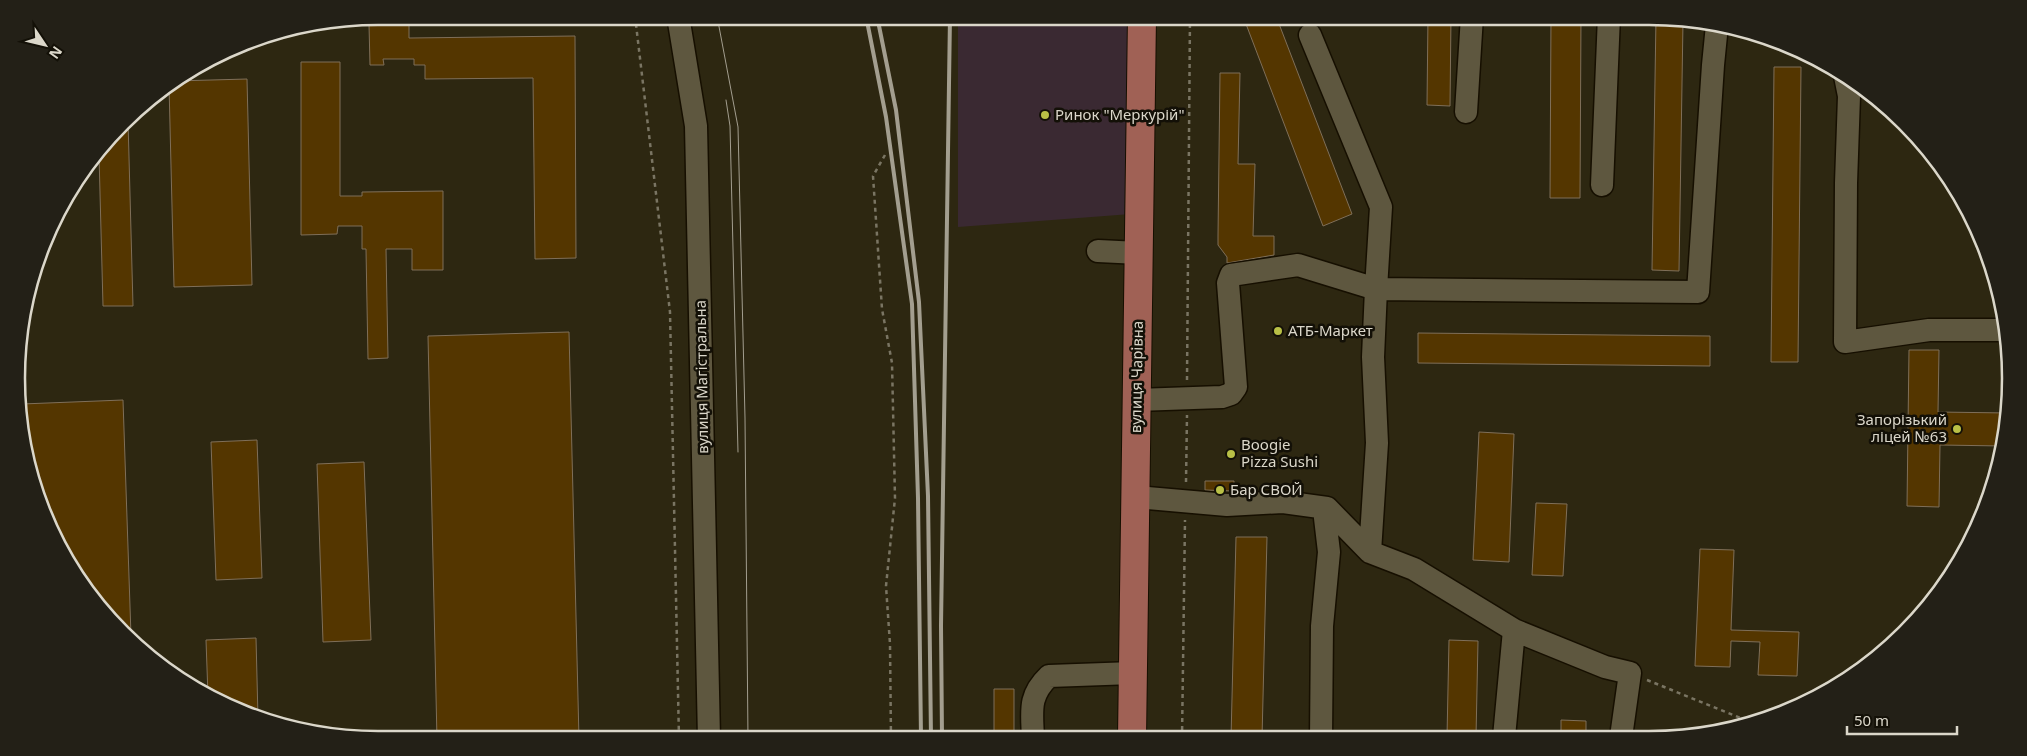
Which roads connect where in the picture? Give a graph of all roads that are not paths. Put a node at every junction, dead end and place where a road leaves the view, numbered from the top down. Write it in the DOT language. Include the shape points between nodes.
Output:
graph roads {
  1 [pos="679,25"];
  2 [pos="1142,25"];
  3 [pos="1471,25"];
  4 [pos="1609,25"];
  5 [pos="1716,32"];
  6 [pos="1310,35"];
  7 [pos="1847,85"];
  8 [pos="1466,112"];
  9 [pos="1602,185"];
  10 [pos="1098,251"];
  11 [pos="1139,253"];
  12 [pos="1376,289"];
  13 [pos="1999,330"];
  14 [pos="1136,400"];
  15 [pos="1136,497"];
  16 [pos="1327,508"];
  17 [pos="1370,552"];
  18 [pos="1514,630"];
  19 [pos="1133,673"];
  20 [pos="709,731"];
  21 [pos="1033,731"];
  22 [pos="1132,731"];
  23 [pos="1321,731"];
  24 [pos="1505,731"];
  25 [pos="1622,731"];
  1 -- 20 [label="street, вулиця Магістральна" via="696,126"];
  2 -- 11 [label="main road, вулиця Чарівна"];
  3 -- 8 [label="street"];
  4 -- 9 [label="street"];
  5 -- 12 [label="street" via="1698,292"];
  6 -- 12 [label="street" via="1382,207"];
  7 -- 13 [label="street" via="1845,342 1929,330"];
  10 -- 11 [label="street"];
  11 -- 14 [label="main road, вулиця Чарівна"];
  12 -- 14 [label="street" via="1298,266 1231,275 1228,283 1236,387 1231,394 1222,398"];
  12 -- 17 [label="street" via="1373,357 1377,443"];
  14 -- 15 [label="main road, вулиця Чарівна"];
  15 -- 16 [label="street" via="1226,505 1282,502"];
  15 -- 19 [label="main road, вулиця Чарівна"];
  16 -- 17 [label="street"];
  16 -- 23 [label="street" via="1329,552 1322,626"];
  17 -- 18 [label="street" via="1414,569"];
  18 -- 24 [label="street"];
  18 -- 25 [label="street" via="1605,667 1630,673"];
  19 -- 21 [label="street" via="1048,676 1038,686 1032,700"];
  19 -- 22 [label="main road, вулиця Чарівна"];
}
